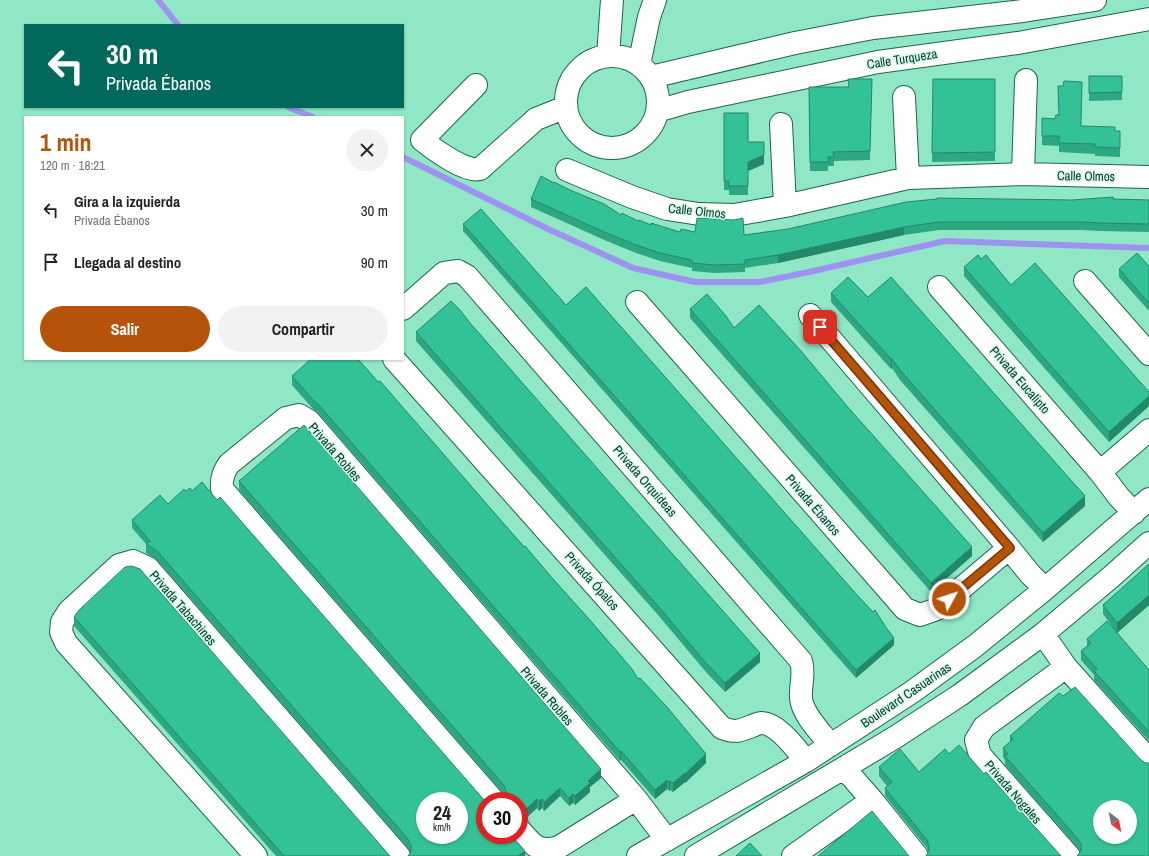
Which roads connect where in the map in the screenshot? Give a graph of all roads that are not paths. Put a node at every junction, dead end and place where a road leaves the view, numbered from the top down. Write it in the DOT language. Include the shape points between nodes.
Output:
graph roads {
  1 [pos="612,0"];
  2 [pos="641,0"];
  3 [pos="655,0"];
  4 [pos="1095,0"];
  5 [pos="1149,19"];
  6 [pos="631,64"];
  7 [pos="1026,80"];
  8 [pos="476,85"];
  9 [pos="904,97"];
  10 [pos="566,107"];
  11 [pos="657,111"];
  12 [pos="781,124"];
  13 [pos="567,170"];
  14 [pos="1023,174"];
  15 [pos="1149,177"];
  16 [pos="908,178"];
  17 [pos="785,206"];
  18 [pos="1085,281"];
  19 [pos="939,287"];
  20 [pos="637,302"];
  21 [pos="410,303"];
  22 [pos="810,315"];
  23 [pos="1149,354"];
  24 [pos="395,360"];
  25 [pos="1149,430"];
  26 [pos="1100,472"];
  27 [pos="1141,506"];
  28 [pos="1149,543"];
  29 [pos="1010,548"];
  30 [pos="1045,590"];
  31 [pos="1043,634"];
  32 [pos="1066,667"];
  33 [pos="830,745"];
  34 [pos="1149,760"];
  35 [pos="806,761"];
  36 [pos="844,768"];
  37 [pos="486,792"];
  38 [pos="636,799"];
  39 [pos="872,800"];
  40 [pos="528,840"];
  41 [pos="667,840"];
  42 [pos="256,856"];
  43 [pos="399,856"];
  44 [pos="638,856"];
  45 [pos="696,856"];
  46 [pos="794,856"];
  47 [pos="917,856"];
  48 [pos="1068,856"];
  1 -- 6 [label="street"];
  2 -- 6 [label="street" via="634,17"];
  3 -- 6 [label="street"];
  4 -- 6 [label="street" via="873,28 795,43"];
  5 -- 11 [label="street, Calle Turqueza" via="1018,43 878,62 688,102"];
  6 -- 10 [label="street" via="594,60 581,68 569,86"];
  6 -- 11 [label="street" via="656,90"];
  7 -- 14 [label="street"];
  8 -- 10 [label="street" via="422,140 437,152 471,170 480,169 536,119"];
  9 -- 16 [label="street"];
  10 -- 11 [label="street" via="577,133 588,142 609,148 637,141 652,125"];
  12 -- 17 [label="street"];
  13 -- 17 [label="street, Calle Olmos" via="667,209 699,214 734,215"];
  14 -- 15 [label="street, Calle Olmos"];
  14 -- 16 [label="street, Calle Olmos"];
  16 -- 17 [label="street, Calle Olmos"];
  18 -- 23 [label="street"];
  19 -- 26 [label="street, Privada Eucalipto"];
  20 -- 29 [label="street, Privada Ébanos" via="905,610 920,615 937,609"];
  21 -- 33 [label="street, Privada Orquídeas" via="444,272 458,271 467,276 801,661 801,700 806,713"];
  22 -- 29 [label="street"];
  24 -- 35 [label="street, Privada Ópalos" via="722,728 732,731 760,723 770,725 779,730"];
  25 -- 26 [label="street"];
  26 -- 27 [label="street, Privada Eucalipto" via="1120,497"];
  27 -- 30 [label="street, Boulevard Casuarinas"];
  28 -- 31 [label="street"];
  29 -- 30 [label="street"];
  30 -- 33 [label="street, Boulevard Casuarinas" via="969,651 912,692"];
  31 -- 32 [label="street"];
  31 -- 36 [label="street" via="960,695"];
  32 -- 34 [label="street"];
  32 -- 48 [label="street, Privada Nogales" via="984,727 976,740 980,755"];
  33 -- 35 [label="street, Boulevard Casuarinas"];
  35 -- 41 [label="street, Boulevard Casuarinas"];
  36 -- 39 [label="street"];
  36 -- 45 [label="street"];
  37 -- 38 [label="street, Privada Robles" via="222,489 223,472 229,464 286,418 298,415 309,421"];
  38 -- 40 [label="street" via="559,847 549,850 540,848"];
  38 -- 41 [label="street, Privada Robles"];
  39 -- 46 [label="street"];
  39 -- 47 [label="street"];
  41 -- 44 [label="street, Boulevard Casuarinas"];
  42 -- 43 [label="street, Privada Tabachines" via="66,643 61,632 62,622 68,611 119,565 133,561 148,568"];
}
